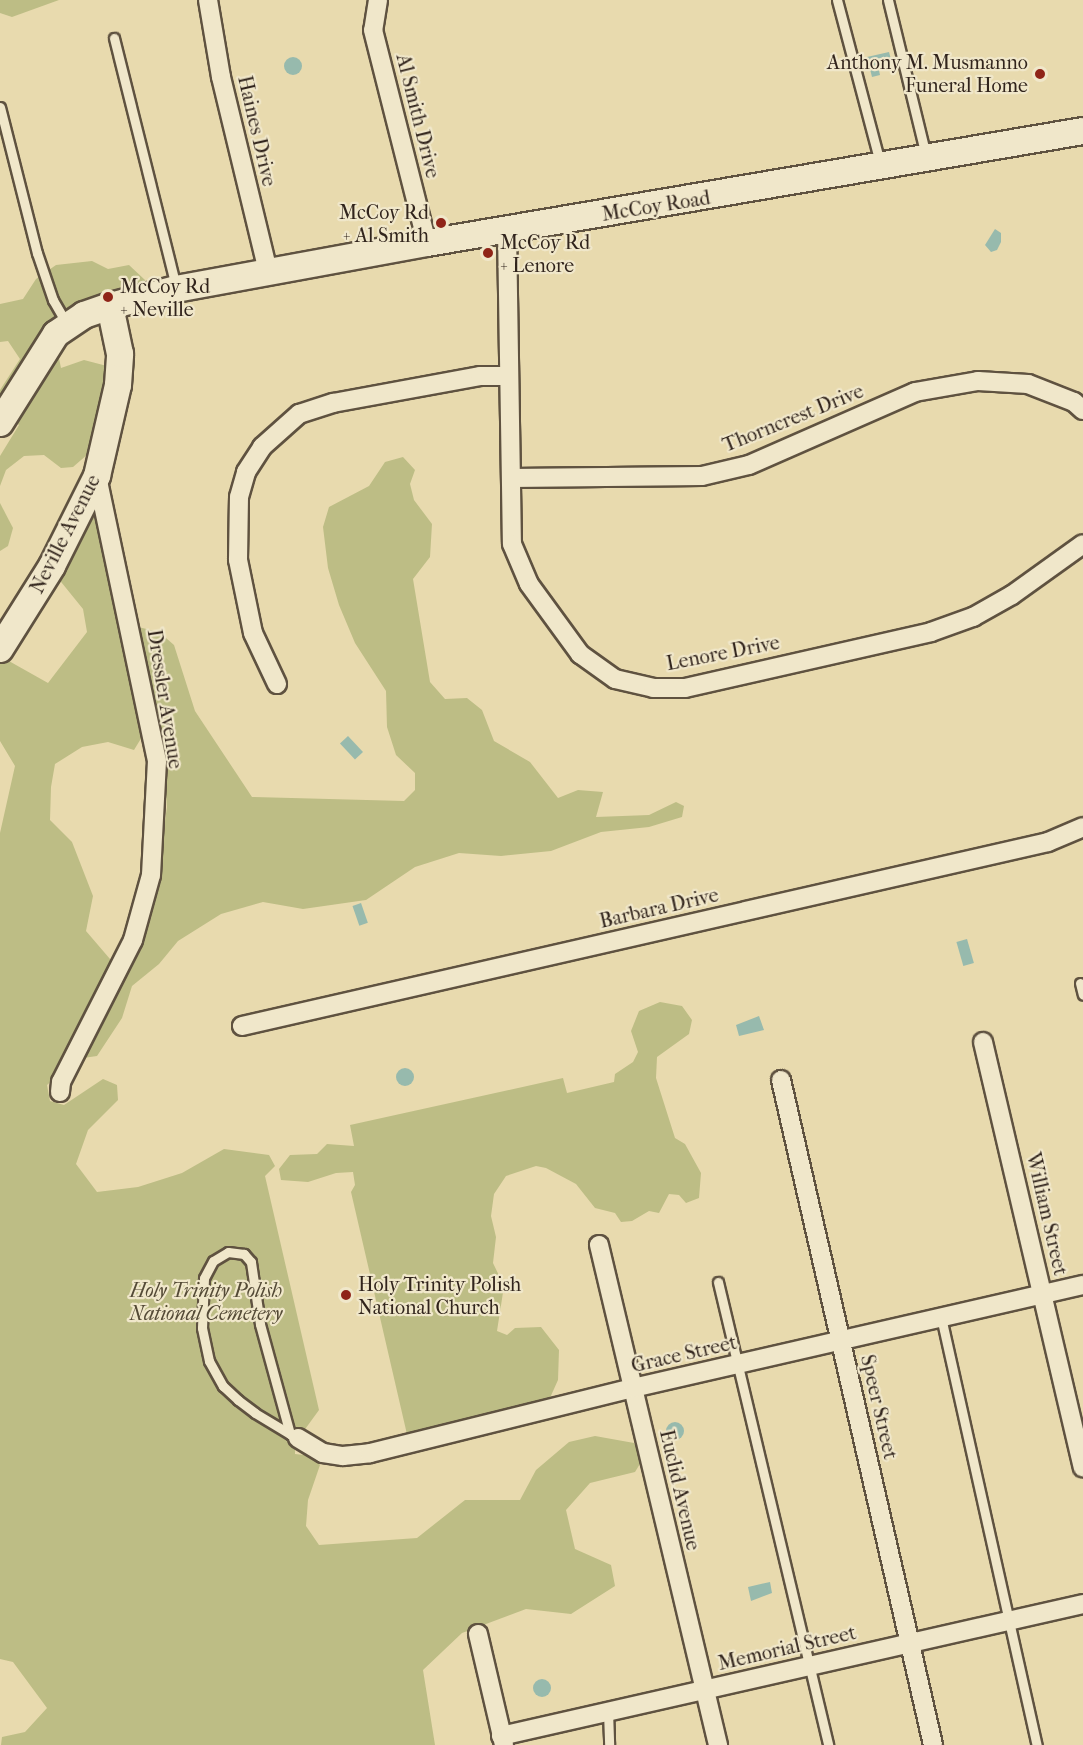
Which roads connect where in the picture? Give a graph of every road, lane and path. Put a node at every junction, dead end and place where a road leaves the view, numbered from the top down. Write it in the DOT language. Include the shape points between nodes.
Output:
graph roads {
  1 [pos="208,0"];
  2 [pos="378,0"];
  3 [pos="837,0"];
  4 [pos="888,0"];
  5 [pos="114,38"];
  6 [pos="0,107"];
  7 [pos="1083,131"];
  8 [pos="927,161"];
  9 [pos="881,168"];
  10 [pos="507,230"];
  11 [pos="427,243"];
  12 [pos="268,272"];
  13 [pos="176,289"];
  14 [pos="110,306"];
  15 [pos="68,324"];
  16 [pos="509,376"];
  17 [pos="1083,410"];
  18 [pos="0,423"];
  19 [pos="97,476"];
  20 [pos="511,478"];
  21 [pos="1083,544"];
  22 [pos="0,649"];
  23 [pos="277,684"];
  24 [pos="1083,827"];
  25 [pos="1080,983"];
  26 [pos="1083,995"];
  27 [pos="242,1026"];
  28 [pos="983,1042"];
  29 [pos="781,1080"];
  30 [pos="60,1092"];
  31 [pos="599,1245"];
  32 [pos="718,1282"];
  33 [pos="1083,1285"];
  34 [pos="1042,1294"];
  35 [pos="941,1317"];
  36 [pos="841,1341"];
  37 [pos="740,1364"];
  38 [pos="633,1388"];
  39 [pos="294,1436"];
  40 [pos="1083,1467"];
  41 [pos="1083,1604"];
  42 [pos="1009,1620"];
  43 [pos="478,1634"];
  44 [pos="910,1643"];
  45 [pos="809,1666"];
  46 [pos="705,1689"];
  47 [pos="608,1711"];
  48 [pos="503,1740"];
  49 [pos="609,1745"];
  50 [pos="718,1745"];
  51 [pos="828,1745"];
  52 [pos="933,1745"];
  53 [pos="1037,1745"];
  1 -- 12 [label="street, Haines Drive" via="219,68"];
  2 -- 11 [label="street, Al Smith Drive" via="373,30"];
  3 -- 9 [label="lane"];
  4 -- 8 [label="lane"];
  5 -- 13 [label="lane"];
  6 -- 15 [label="lane" via="37,253 53,300"];
  7 -- 8 [label="street, McCoy Road"];
  8 -- 9 [label="street, McCoy Road"];
  9 -- 10 [label="street, McCoy Road"];
  10 -- 11 [label="street, McCoy Road"];
  10 -- 16 [label="street, Lenore Drive"];
  11 -- 12 [label="street, McCoy Road"];
  12 -- 13 [label="street, McCoy Road"];
  13 -- 14 [label="street, McCoy Road"];
  14 -- 15 [label="street, McCoy Road"];
  14 -- 19 [label="street, Neville Avenue" via="120,354 118,385"];
  15 -- 18 [label="street, McCoy Road" via="47,345"];
  16 -- 20 [label="street, Lenore Drive"];
  16 -- 23 [label="street" via="480,376 333,403 299,414 261,447 246,472 239,497 237,551 253,633"];
  17 -- 20 [label="street, Thorncrest Drive" via="1074,402 1028,384 978,381 915,392 749,465 702,476"];
  19 -- 22 [label="street, Neville Avenue" via="52,567"];
  19 -- 30 [label="street, Dressler Avenue" via="157,761 152,864 133,940 61,1082"];
  20 -- 21 [label="street, Lenore Drive" via="512,544 529,584 580,654 615,679 653,688 685,688 931,632 973,617 1012,595"];
  24 -- 27 [label="street, Barbara Drive" via="1048,842"];
  25 -- 26 [label="lane"];
  28 -- 34 [label="street, William Street"];
  29 -- 36 [label="street, Speer Street"];
  31 -- 38 [label="street, Euclid Avenue"];
  32 -- 37 [label="lane"];
  33 -- 34 [label="street, Grace Street"];
  34 -- 35 [label="street, Grace Street"];
  34 -- 40 [label="street, William Street"];
  35 -- 36 [label="street, Grace Street"];
  35 -- 42 [label="lane"];
  36 -- 37 [label="street, Grace Street"];
  36 -- 44 [label="street, Speer Street"];
  37 -- 38 [label="street, Grace Street"];
  37 -- 45 [label="lane" via="747,1411"];
  38 -- 39 [label="street, Grace Street" via="370,1453 323,1453"];
  38 -- 46 [label="street, Euclid Avenue"];
  39 -- 39 [label="lane" via="238,1400 223,1386 208,1361 202,1328 204,1278 213,1261 228,1252 244,1254 251,1262 260,1324"];
  41 -- 42 [label="street, Memorial Street"];
  42 -- 44 [label="street, Memorial Street"];
  42 -- 53 [label="lane"];
  43 -- 48 [label="street"];
  44 -- 45 [label="street, Memorial Street"];
  44 -- 52 [label="street, Speer Street"];
  45 -- 46 [label="street, Memorial Street"];
  45 -- 51 [label="lane"];
  46 -- 47 [label="street, Memorial Street"];
  46 -- 50 [label="street, Euclid Avenue"];
  47 -- 48 [label="street, Memorial Street"];
  47 -- 49 [label="lane"];
}
